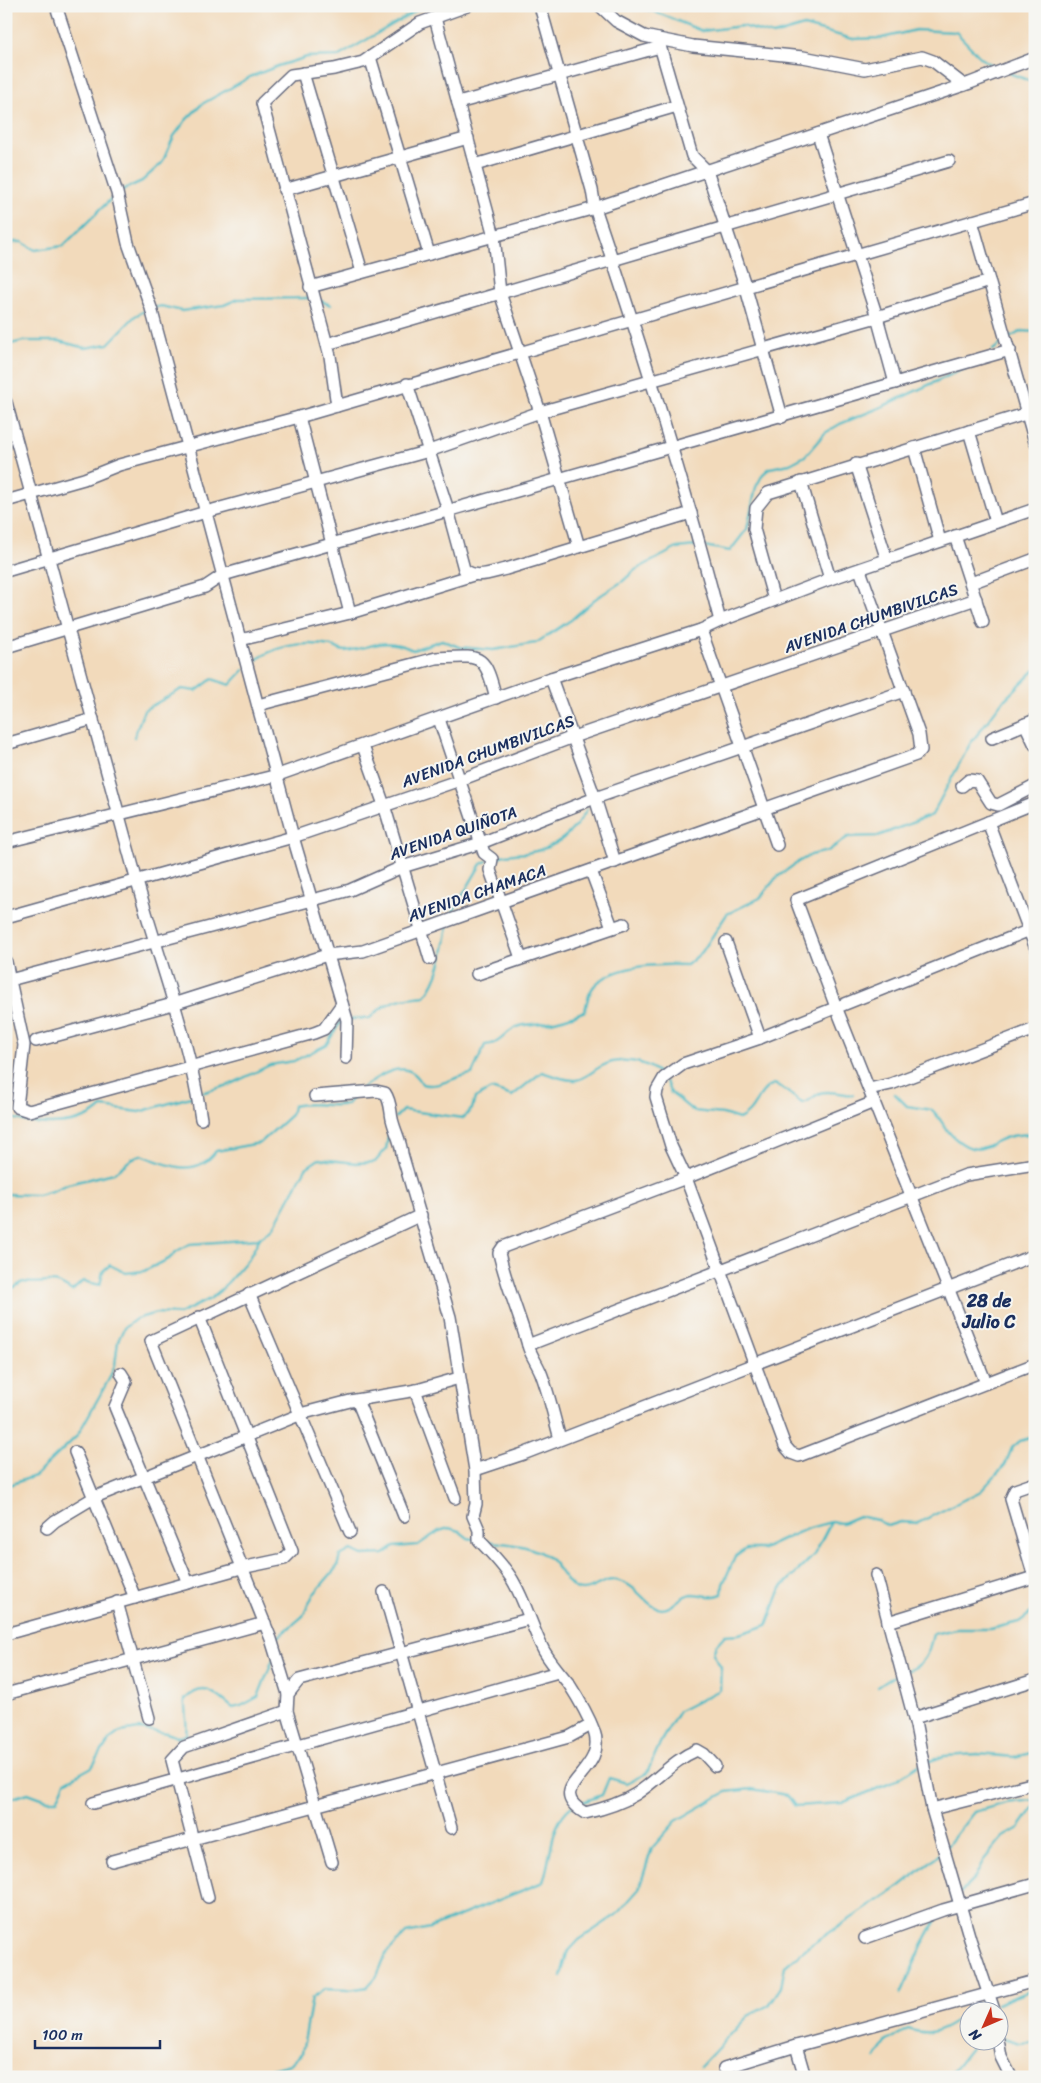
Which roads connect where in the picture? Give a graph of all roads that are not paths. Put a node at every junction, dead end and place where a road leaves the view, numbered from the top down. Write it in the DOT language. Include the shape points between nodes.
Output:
graph roads {
  1 [pos="56,6"];
  2 [pos="467,6"];
  3 [pos="540,6"];
  4 [pos="600,6"];
  5 [pos="436,18"];
  6 [pos="659,43"];
  7 [pos="370,57"];
  8 [pos="1035,58"];
  9 [pos="303,73"];
  10 [pos="560,75"];
  11 [pos="964,85"];
  12 [pos="458,103"];
  13 [pos="678,106"];
  14 [pos="818,134"];
  15 [pos="577,136"];
  16 [pos="468,138"];
  17 [pos="400,157"];
  18 [pos="949,161"];
  19 [pos="475,165"];
  20 [pos="707,171"];
  21 [pos="334,176"];
  22 [pos="284,190"];
  23 [pos="836,194"];
  24 [pos="1035,203"];
  25 [pos="595,208"];
  26 [pos="972,221"];
  27 [pos="726,227"];
  28 [pos="494,236"];
  29 [pos="429,254"];
  30 [pos="857,256"];
  31 [pos="612,260"];
  32 [pos="362,272"];
  33 [pos="989,281"];
  34 [pos="745,285"];
  35 [pos="310,287"];
  36 [pos="500,293"];
  37 [pos="877,317"];
  38 [pos="632,319"];
  39 [pos="327,344"];
  40 [pos="763,350"];
  41 [pos="1010,350"];
  42 [pos="520,352"];
  43 [pos="652,382"];
  44 [pos="895,383"];
  45 [pos="407,384"];
  46 [pos="6,402"];
  47 [pos="337,406"];
  48 [pos="540,412"];
  49 [pos="1031,412"];
  50 [pos="300,417"];
  51 [pos="782,417"];
  52 [pos="969,431"];
  53 [pos="1035,442"];
  54 [pos="188,445"];
  55 [pos="672,448"];
  56 [pos="914,448"];
  57 [pos="429,451"];
  58 [pos="856,464"];
  59 [pos="558,480"];
  60 [pos="316,482"];
  61 [pos="801,482"];
  62 [pos="31,492"];
  63 [pos="6,501"];
  64 [pos="1035,509"];
  65 [pos="448,510"];
  66 [pos="206,512"];
  67 [pos="691,513"];
  68 [pos="996,522"];
  69 [pos="955,536"];
  70 [pos="940,541"];
  71 [pos="332,544"];
  72 [pos="579,547"];
  73 [pos="49,559"];
  74 [pos="1035,559"];
  75 [pos="887,560"];
  76 [pos="860,570"];
  77 [pos="6,571"];
  78 [pos="223,575"];
  79 [pos="473,575"];
  80 [pos="830,579"];
  81 [pos="971,583"];
  82 [pos="976,599"];
  83 [pos="774,600"];
  84 [pos="350,613"];
  85 [pos="720,620"];
  86 [pos="983,622"];
  87 [pos="68,630"];
  88 [pos="701,630"];
  89 [pos="883,631"];
  90 [pos="240,640"];
  91 [pos="6,647"];
  92 [pos="551,678"];
  93 [pos="721,688"];
  94 [pos="904,691"];
  95 [pos="496,698"];
  96 [pos="258,705"];
  97 [pos="93,719"];
  98 [pos="439,719"];
  99 [pos="1030,722"];
  100 [pos="573,737"];
  101 [pos="992,738"];
  102 [pos="6,744"];
  103 [pos="1035,745"];
  104 [pos="363,746"];
  105 [pos="744,747"];
  106 [pos="278,775"];
  107 [pos="460,780"];
  108 [pos="962,786"];
  109 [pos="1035,786"];
  110 [pos="595,798"];
  111 [pos="1035,803"];
  112 [pos="384,805"];
  113 [pos="766,809"];
  114 [pos="119,814"];
  115 [pos="988,822"];
  116 [pos="293,837"];
  117 [pos="6,842"];
  118 [pos="481,843"];
  119 [pos="777,845"];
  120 [pos="615,862"];
  121 [pos="402,867"];
  122 [pos="591,871"];
  123 [pos="136,880"];
  124 [pos="310,901"];
  125 [pos="502,903"];
  126 [pos="6,917"];
  127 [pos="624,924"];
  128 [pos="612,927"];
  129 [pos="1032,929"];
  130 [pos="420,930"];
  131 [pos="154,941"];
  132 [pos="726,942"];
  133 [pos="1035,946"];
  134 [pos="327,955"];
  135 [pos="521,958"];
  136 [pos="430,959"];
  137 [pos="6,962"];
  138 [pos="477,974"];
  139 [pos="8,980"];
  140 [pos="173,1004"];
  141 [pos="342,1004"];
  142 [pos="836,1007"];
  143 [pos="1035,1029"];
  144 [pos="760,1038"];
  145 [pos="36,1041"];
  146 [pos="346,1058"];
  147 [pos="190,1067"];
  148 [pos="869,1089"];
  149 [pos="315,1096"];
  150 [pos="874,1102"];
  151 [pos="201,1118"];
  152 [pos="1035,1164"];
  153 [pos="686,1178"];
  154 [pos="910,1196"];
  155 [pos="421,1215"];
  156 [pos="1035,1255"];
  157 [pos="719,1270"];
  158 [pos="948,1289"];
  159 [pos="249,1294"];
  160 [pos="199,1317"];
  161 [pos="528,1345"];
  162 [pos="755,1364"];
  163 [pos="1035,1364"];
  164 [pos="121,1373"];
  165 [pos="459,1378"];
  166 [pos="986,1383"];
  167 [pos="415,1390"];
  168 [pos="357,1400"];
  169 [pos="300,1415"];
  170 [pos="246,1436"];
  171 [pos="560,1439"];
  172 [pos="75,1452"];
  173 [pos="197,1456"];
  174 [pos="475,1470"];
  175 [pos="144,1477"];
  176 [pos="1035,1483"];
  177 [pos="94,1498"];
  178 [pos="455,1498"];
  179 [pos="404,1516"];
  180 [pos="47,1528"];
  181 [pos="350,1532"];
  182 [pos="241,1568"];
  183 [pos="876,1575"];
  184 [pos="1034,1578"];
  185 [pos="188,1583"];
  186 [pos="384,1592"];
  187 [pos="135,1598"];
  188 [pos="118,1602"];
  189 [pos="529,1619"];
  190 [pos="888,1622"];
  191 [pos="265,1623"];
  192 [pos="6,1634"];
  193 [pos="401,1653"];
  194 [pos="133,1660"];
  195 [pos="558,1672"];
  196 [pos="1035,1680"];
  197 [pos="6,1694"];
  198 [pos="288,1694"];
  199 [pos="287,1711"];
  200 [pos="418,1711"];
  201 [pos="149,1718"];
  202 [pos="914,1718"];
  203 [pos="591,1725"];
  204 [pos="298,1745"];
  205 [pos="715,1766"];
  206 [pos="436,1773"];
  207 [pos="177,1779"];
  208 [pos="1035,1783"];
  209 [pos="93,1803"];
  210 [pos="316,1806"];
  211 [pos="932,1809"];
  212 [pos="451,1828"];
  213 [pos="193,1839"];
  214 [pos="112,1861"];
  215 [pos="332,1862"];
  216 [pos="1035,1884"];
  217 [pos="208,1897"];
  218 [pos="961,1906"];
  219 [pos="865,1938"];
  220 [pos="1035,1981"];
  221 [pos="988,1995"];
  222 [pos="990,2000"];
  223 [pos="796,2046"];
  224 [pos="1000,2050"];
  225 [pos="724,2068"];
  226 [pos="805,2077"];
  227 [pos="1011,2077"];
  1 -- 54 [label="street" via="117,193 128,243 151,308"];
  2 -- 5 [label="street"];
  3 -- 10 [label="street"];
  4 -- 6 [label="street" via="616,21"];
  5 -- 7 [label="street" via="420,23"];
  5 -- 12 [label="street"];
  6 -- 10 [label="street"];
  6 -- 11 [label="street" via="803,58 865,69 922,57 934,61"];
  6 -- 13 [label="street"];
  7 -- 9 [label="street" via="363,62 334,69"];
  7 -- 17 [label="street"];
  8 -- 11 [label="street"];
  9 -- 21 [label="street"];
  9 -- 22 [label="street" via="291,74 262,103"];
  10 -- 12 [label="street"];
  10 -- 15 [label="street"];
  11 -- 14 [label="street"];
  12 -- 16 [label="street"];
  13 -- 15 [label="street"];
  13 -- 20 [label="street" via="692,156"];
  14 -- 20 [label="street"];
  14 -- 23 [label="street"];
  15 -- 19 [label="street"];
  15 -- 25 [label="street"];
  16 -- 17 [label="street"];
  16 -- 19 [label="street"];
  17 -- 21 [label="street"];
  17 -- 29 [label="street"];
  18 -- 23 [label="street"];
  19 -- 28 [label="street"];
  20 -- 25 [label="street"];
  20 -- 27 [label="street"];
  21 -- 22 [label="street"];
  21 -- 32 [label="street"];
  22 -- 35 [label="street"];
  23 -- 27 [label="street"];
  23 -- 30 [label="street"];
  24 -- 26 [label="street"];
  25 -- 28 [label="street"];
  25 -- 31 [label="street"];
  26 -- 30 [label="street"];
  26 -- 33 [label="street"];
  27 -- 31 [label="street"];
  27 -- 34 [label="street"];
  28 -- 29 [label="street"];
  28 -- 36 [label="street"];
  29 -- 32 [label="street"];
  30 -- 34 [label="street"];
  30 -- 37 [label="street"];
  31 -- 36 [label="street"];
  31 -- 38 [label="street"];
  32 -- 35 [label="street"];
  33 -- 37 [label="street"];
  33 -- 41 [label="street"];
  34 -- 38 [label="street"];
  34 -- 40 [label="street"];
  35 -- 39 [label="street"];
  36 -- 39 [label="street"];
  36 -- 42 [label="street"];
  37 -- 40 [label="street"];
  37 -- 44 [label="street"];
  38 -- 42 [label="street"];
  38 -- 43 [label="street"];
  39 -- 47 [label="street"];
  40 -- 43 [label="street"];
  40 -- 51 [label="street"];
  41 -- 44 [label="street"];
  41 -- 49 [label="street"];
  42 -- 45 [label="street"];
  42 -- 48 [label="street"];
  43 -- 48 [label="street"];
  43 -- 55 [label="street"];
  44 -- 51 [label="street"];
  45 -- 47 [label="street"];
  45 -- 57 [label="street"];
  46 -- 62 [label="street"];
  47 -- 50 [label="street"];
  48 -- 57 [label="street"];
  48 -- 59 [label="street"];
  49 -- 52 [label="street"];
  49 -- 53 [label="street"];
  50 -- 54 [label="street"];
  50 -- 60 [label="street"];
  51 -- 55 [label="street"];
  52 -- 56 [label="street"];
  52 -- 68 [label="street"];
  54 -- 62 [label="street"];
  54 -- 66 [label="street"];
  55 -- 59 [label="street"];
  55 -- 67 [label="street"];
  56 -- 58 [label="street"];
  56 -- 70 [label="street"];
  57 -- 60 [label="street"];
  57 -- 65 [label="street"];
  58 -- 61 [label="street"];
  58 -- 75 [label="street"];
  59 -- 65 [label="street"];
  59 -- 72 [label="street"];
  60 -- 66 [label="street"];
  60 -- 71 [label="street"];
  61 -- 80 [label="street"];
  61 -- 83 [label="street" via="768,493 756,508 754,529"];
  62 -- 63 [label="street"];
  62 -- 73 [label="street"];
  64 -- 68 [label="street"];
  65 -- 71 [label="street"];
  65 -- 79 [label="street" via="464,569"];
  66 -- 73 [label="street"];
  66 -- 78 [label="street"];
  67 -- 72 [label="street"];
  67 -- 85 [label="street"];
  68 -- 69 [label="street"];
  69 -- 70 [label="street"];
  69 -- 81 [label="street"];
  70 -- 75 [label="street"];
  71 -- 78 [label="street"];
  71 -- 84 [label="street"];
  72 -- 79 [label="street" via="506,569"];
  73 -- 77 [label="street"];
  73 -- 87 [label="street"];
  74 -- 81 [label="street, AVENIDA CHUMBIVILCAS"];
  75 -- 76 [label="street"];
  76 -- 80 [label="street"];
  76 -- 89 [label="street"];
  78 -- 87 [label="street" via="205,587"];
  78 -- 90 [label="street"];
  79 -- 84 [label="street"];
  80 -- 83 [label="street"];
  81 -- 82 [label="street"];
  82 -- 86 [label="street"];
  82 -- 89 [label="street, AVENIDA CHUMBIVILCAS"];
  83 -- 85 [label="street"];
  84 -- 90 [label="street"];
  85 -- 88 [label="street"];
  87 -- 91 [label="street"];
  87 -- 97 [label="street"];
  88 -- 92 [label="street"];
  88 -- 93 [label="street"];
  89 -- 93 [label="street, AVENIDA CHUMBIVILCAS"];
  89 -- 94 [label="street"];
  90 -- 96 [label="street"];
  92 -- 95 [label="street"];
  92 -- 100 [label="street"];
  93 -- 100 [label="street, AVENIDA CHUMBIVILCAS"];
  93 -- 105 [label="street"];
  94 -- 105 [label="street, AVENIDA QUIÑOTA"];
  94 -- 113 [label="street, AVENIDA CHAMACA" via="919,734 921,750 916,755"];
  95 -- 96 [label="street" via="488,668 479,659 466,657 436,658"];
  95 -- 98 [label="street"];
  96 -- 106 [label="street"];
  97 -- 102 [label="street"];
  97 -- 114 [label="street"];
  98 -- 104 [label="street"];
  98 -- 107 [label="street"];
  99 -- 101 [label="street"];
  99 -- 103 [label="street"];
  100 -- 107 [label="street, AVENIDA CHUMBIVILCAS"];
  100 -- 110 [label="street"];
  104 -- 106 [label="street"];
  104 -- 112 [label="street"];
  105 -- 110 [label="street, AVENIDA QUIÑOTA"];
  105 -- 113 [label="street"];
  106 -- 114 [label="street"];
  106 -- 116 [label="street"];
  107 -- 112 [label="street, AVENIDA CHUMBIVILCAS"];
  107 -- 118 [label="street"];
  108 -- 109 [label="street" via="969,780 977,781 991,803 998,805"];
  110 -- 118 [label="street, AVENIDA QUIÑOTA"];
  110 -- 120 [label="street"];
  111 -- 115 [label="street"];
  112 -- 116 [label="street, AVENIDA CHUMBIVILCAS"];
  112 -- 121 [label="street"];
  113 -- 119 [label="street"];
  113 -- 120 [label="street, AVENIDA CHAMACA"];
  114 -- 117 [label="street"];
  114 -- 123 [label="street"];
  115 -- 129 [label="street"];
  115 -- 142 [label="street" via="796,900"];
  116 -- 123 [label="street, AVENIDA CHUMBIVILCAS"];
  116 -- 124 [label="street"];
  118 -- 121 [label="street, AVENIDA QUIÑOTA"];
  118 -- 125 [label="street" via="484,853 492,859 490,870"];
  120 -- 122 [label="street, AVENIDA CHAMACA"];
  121 -- 124 [label="street, AVENIDA QUIÑOTA" via="350,890"];
  121 -- 130 [label="street"];
  122 -- 125 [label="street, AVENIDA CHAMACA"];
  122 -- 128 [label="street"];
  123 -- 126 [label="street, AVENIDA CHUMBIVILCAS"];
  123 -- 131 [label="street"];
  124 -- 131 [label="street, AVENIDA QUIÑOTA"];
  124 -- 134 [label="street"];
  125 -- 130 [label="street, AVENIDA CHAMACA"];
  125 -- 135 [label="street"];
  127 -- 128 [label="street"];
  128 -- 135 [label="street"];
  129 -- 133 [label="street"];
  129 -- 142 [label="street"];
  130 -- 134 [label="street, AVENIDA CHAMACA" via="363,951"];
  130 -- 136 [label="street"];
  131 -- 139 [label="street, AVENIDA QUIÑOTA"];
  131 -- 140 [label="street"];
  132 -- 144 [label="street"];
  134 -- 140 [label="street, AVENIDA CHAMACA"];
  134 -- 141 [label="street"];
  135 -- 138 [label="street"];
  137 -- 139 [label="street"];
  139 -- 147 [label="street" via="24,1045 17,1107 29,1111"];
  140 -- 145 [label="street, AVENIDA CHAMACA"];
  140 -- 147 [label="street"];
  141 -- 146 [label="street" via="347,1020"];
  141 -- 147 [label="street" via="324,1029"];
  142 -- 144 [label="street"];
  142 -- 148 [label="street"];
  143 -- 148 [label="street" via="891,1084"];
  144 -- 153 [label="street" via="683,1064 664,1078 657,1090 656,1097 671,1146"];
  147 -- 151 [label="street"];
  148 -- 150 [label="street"];
  149 -- 155 [label="street" via="385,1093 391,1102 392,1120"];
  150 -- 153 [label="street"];
  150 -- 154 [label="street"];
  152 -- 154 [label="street" via="966,1175"];
  153 -- 157 [label="street"];
  153 -- 161 [label="street" via="503,1247 498,1253 500,1261"];
  154 -- 157 [label="street"];
  154 -- 158 [label="street"];
  155 -- 159 [label="street"];
  155 -- 165 [label="street" via="450,1317"];
  156 -- 158 [label="street"];
  157 -- 161 [label="street"];
  157 -- 162 [label="street"];
  158 -- 162 [label="street"];
  158 -- 166 [label="street"];
  159 -- 160 [label="street"];
  159 -- 169 [label="street"];
  160 -- 170 [label="street"];
  160 -- 173 [label="street" via="151,1341"];
  161 -- 171 [label="street" via="544,1381"];
  162 -- 166 [label="street" via="786,1446 799,1456"];
  162 -- 171 [label="street"];
  163 -- 166 [label="street"];
  164 -- 175 [label="street" via="126,1381 115,1407"];
  165 -- 167 [label="street"];
  165 -- 174 [label="street"];
  167 -- 168 [label="street"];
  167 -- 178 [label="street"];
  168 -- 169 [label="street"];
  168 -- 179 [label="street"];
  169 -- 170 [label="street"];
  169 -- 181 [label="street"];
  170 -- 173 [label="street"];
  170 -- 182 [label="street" via="292,1551 284,1559"];
  171 -- 174 [label="street"];
  172 -- 177 [label="street"];
  173 -- 175 [label="street"];
  173 -- 182 [label="street"];
  174 -- 189 [label="street" via="473,1516 479,1540 514,1582"];
  175 -- 177 [label="street"];
  175 -- 185 [label="street"];
  176 -- 184 [label="street" via="1015,1490 1011,1499"];
  177 -- 180 [label="street"];
  177 -- 187 [label="street"];
  182 -- 185 [label="street"];
  182 -- 191 [label="street"];
  183 -- 190 [label="street"];
  184 -- 190 [label="street"];
  185 -- 187 [label="street"];
  186 -- 193 [label="street"];
  187 -- 188 [label="street"];
  188 -- 192 [label="street"];
  188 -- 194 [label="street"];
  189 -- 193 [label="street"];
  189 -- 195 [label="street" via="544,1652"];
  190 -- 202 [label="street"];
  191 -- 194 [label="street"];
  191 -- 198 [label="street"];
  193 -- 198 [label="street" via="299,1680"];
  193 -- 200 [label="street"];
  194 -- 197 [label="street"];
  194 -- 201 [label="street"];
  195 -- 200 [label="street"];
  195 -- 203 [label="street"];
  196 -- 202 [label="street"];
  198 -- 199 [label="street"];
  199 -- 204 [label="street"];
  199 -- 207 [label="street" via="184,1747 172,1760"];
  200 -- 204 [label="street"];
  200 -- 206 [label="street"];
  202 -- 211 [label="street"];
  203 -- 205 [label="street" via="597,1744 595,1757 572,1783 569,1797 572,1806 585,1813 611,1806 637,1793 682,1756 697,1750"];
  203 -- 206 [label="street" via="569,1736"];
  204 -- 207 [label="street"];
  204 -- 210 [label="street"];
  206 -- 210 [label="street"];
  206 -- 212 [label="street"];
  207 -- 209 [label="street"];
  207 -- 213 [label="street"];
  208 -- 211 [label="street"];
  210 -- 213 [label="street"];
  210 -- 215 [label="street"];
  211 -- 218 [label="street"];
  213 -- 214 [label="street"];
  213 -- 217 [label="street"];
  216 -- 218 [label="street"];
  218 -- 219 [label="street"];
  218 -- 221 [label="street"];
  220 -- 221 [label="street"];
  221 -- 222 [label="street"];
  221 -- 223 [label="street"];
  223 -- 225 [label="street"];
  223 -- 226 [label="street"];
  224 -- 227 [label="street"];
}
